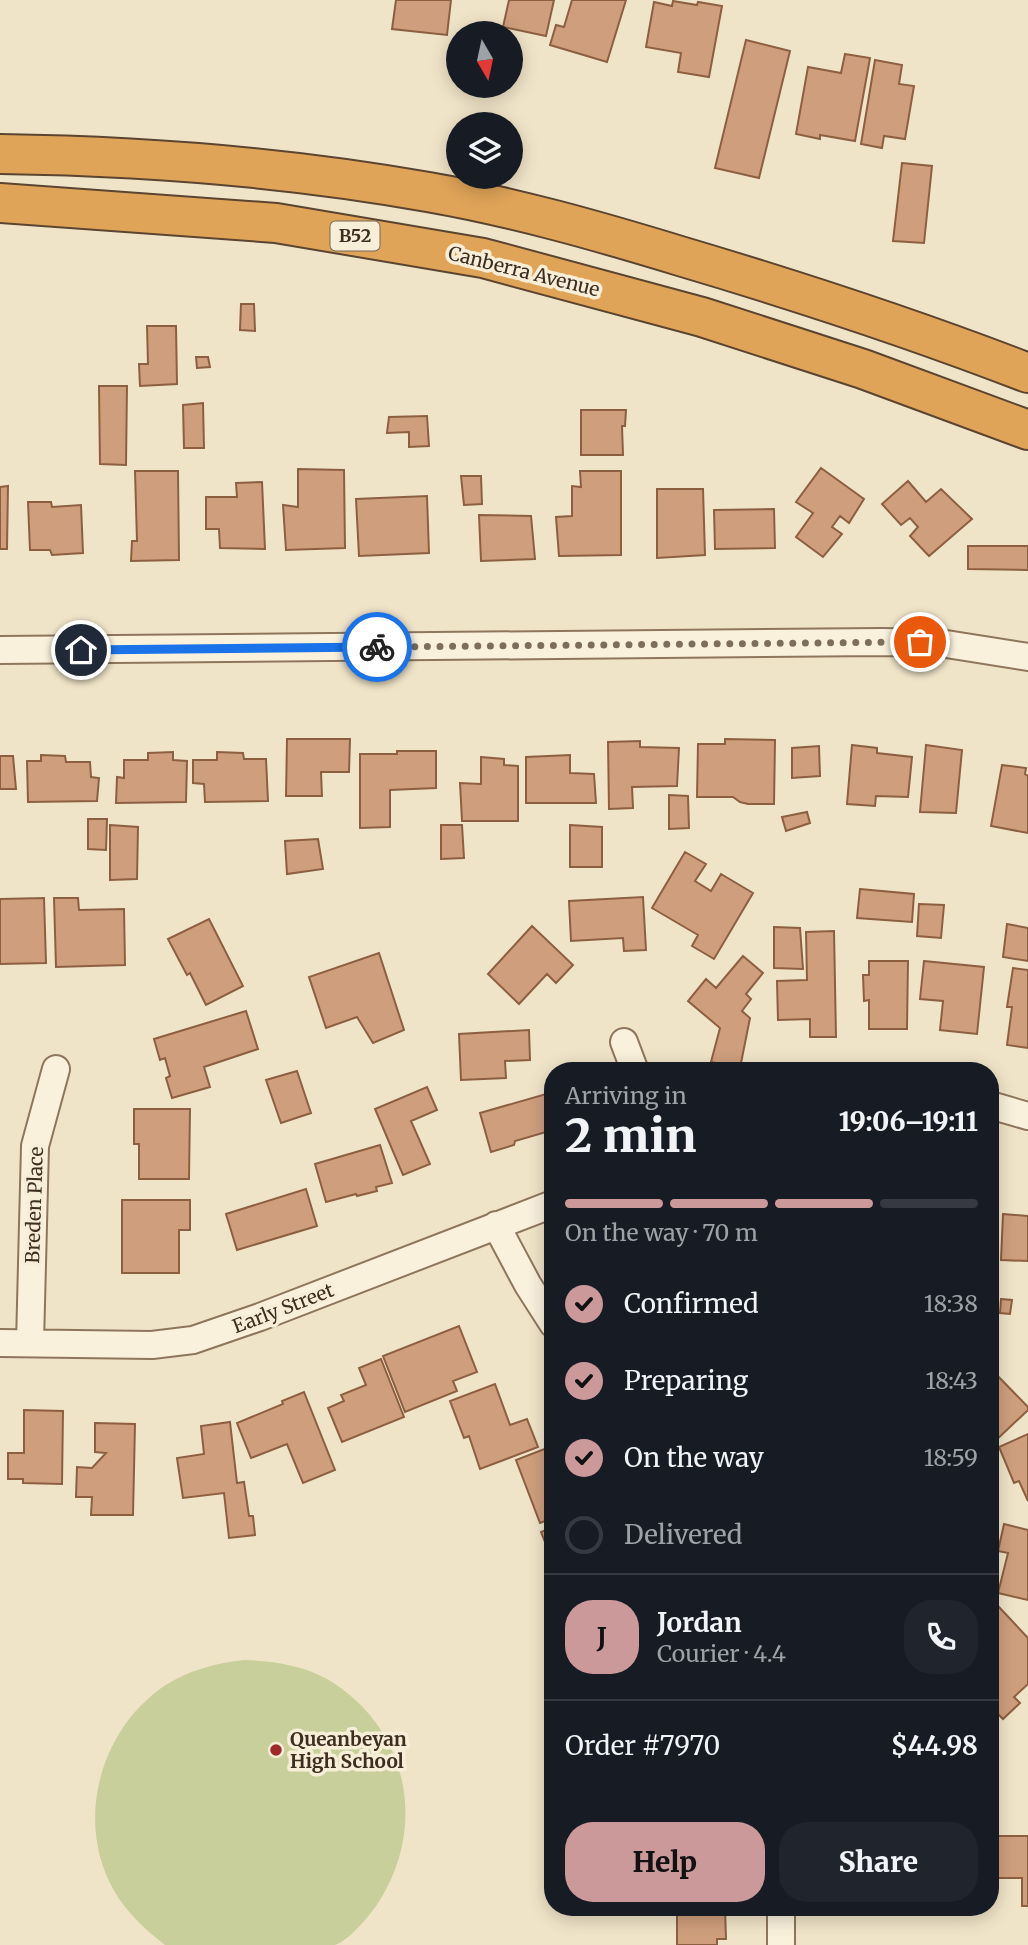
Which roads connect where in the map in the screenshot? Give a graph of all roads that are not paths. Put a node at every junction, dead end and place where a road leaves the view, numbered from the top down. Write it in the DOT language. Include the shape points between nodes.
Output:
graph roads {
  1 [pos="0,154"];
  2 [pos="0,203"];
  3 [pos="1028,373"];
  4 [pos="1028,430"];
  5 [pos="0,650"];
  6 [pos="1028,657"];
  7 [pos="624,1042"];
  8 [pos="632,1062"];
  9 [pos="56,1069"];
  10 [pos="999,1108"];
  11 [pos="1028,1116"];
  12 [pos="544,1207"];
  13 [pos="496,1225"];
  14 [pos="544,1310"];
  15 [pos="0,1343"];
  16 [pos="30,1343"];
  17 [pos="781,1916"];
  18 [pos="781,1945"];
  1 -- 3 [label="highway" via="108,155 255,167 430,192 584,228 762,280"];
  2 -- 4 [label="highway, Canberra Avenue / B52" via="276,223 483,258 702,317 863,369"];
  5 -- 6 [label="street" via="882,642 940,643"];
  7 -- 8 [label="street"];
  9 -- 16 [label="street, Breden Place" via="35,1146"];
  10 -- 11 [label="street"];
  12 -- 13 [label="street, Early Street"];
  13 -- 14 [label="street"];
  13 -- 16 [label="street, Early Street" via="192,1340 152,1345"];
  15 -- 16 [label="street, Early Street"];
  17 -- 18 [label="street"];
}
